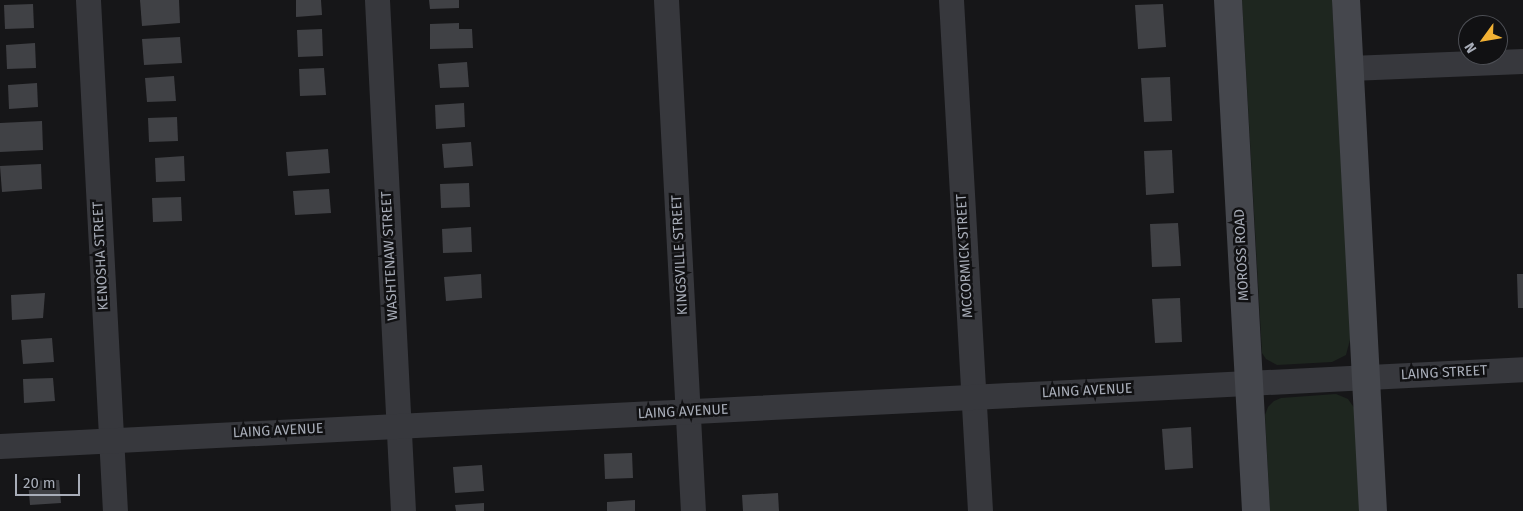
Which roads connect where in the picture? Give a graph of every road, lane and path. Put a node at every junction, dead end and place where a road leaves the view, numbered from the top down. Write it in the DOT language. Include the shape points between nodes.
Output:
graph roads {
  1 [pos="88,0"];
  2 [pos="377,0"];
  3 [pos="666,0"];
  4 [pos="951,0"];
  5 [pos="1228,0"];
  6 [pos="1346,0"];
  7 [pos="1523,61"];
  8 [pos="1350,68"];
  9 [pos="1523,369"];
  10 [pos="1366,377"];
  11 [pos="1249,384"];
  12 [pos="973,396"];
  13 [pos="688,412"];
  14 [pos="398,425"];
  15 [pos="111,440"];
  16 [pos="0,446"];
  17 [pos="115,511"];
  18 [pos="403,511"];
  19 [pos="692,511"];
  20 [pos="980,511"];
  21 [pos="1256,511"];
  22 [pos="1373,511"];
  1 -- 15 [label="street, KENOSHA STREET"];
  2 -- 14 [label="street, WASHTENAW STREET"];
  3 -- 13 [label="street, KINGSVILLE STREET"];
  4 -- 12 [label="street, MCCORMICK STREET"];
  5 -- 11 [label="main road, MOROSS ROAD"];
  6 -- 8 [label="main road"];
  7 -- 8 [label="street"];
  8 -- 10 [label="main road"];
  9 -- 10 [label="street, LAING STREET"];
  10 -- 11 [label="street, LAING AVENUE"];
  10 -- 22 [label="main road"];
  11 -- 12 [label="street, LAING AVENUE"];
  11 -- 21 [label="main road, MOROSS ROAD"];
  12 -- 13 [label="street, LAING AVENUE"];
  12 -- 20 [label="street, MCCORMICK STREET"];
  13 -- 14 [label="street, LAING AVENUE"];
  13 -- 19 [label="street, KINGSVILLE STREET"];
  14 -- 15 [label="street, LAING AVENUE"];
  14 -- 18 [label="street, WASHTENAW STREET"];
  15 -- 16 [label="street, LAING AVENUE"];
  15 -- 17 [label="street, KENOSHA STREET"];
}
